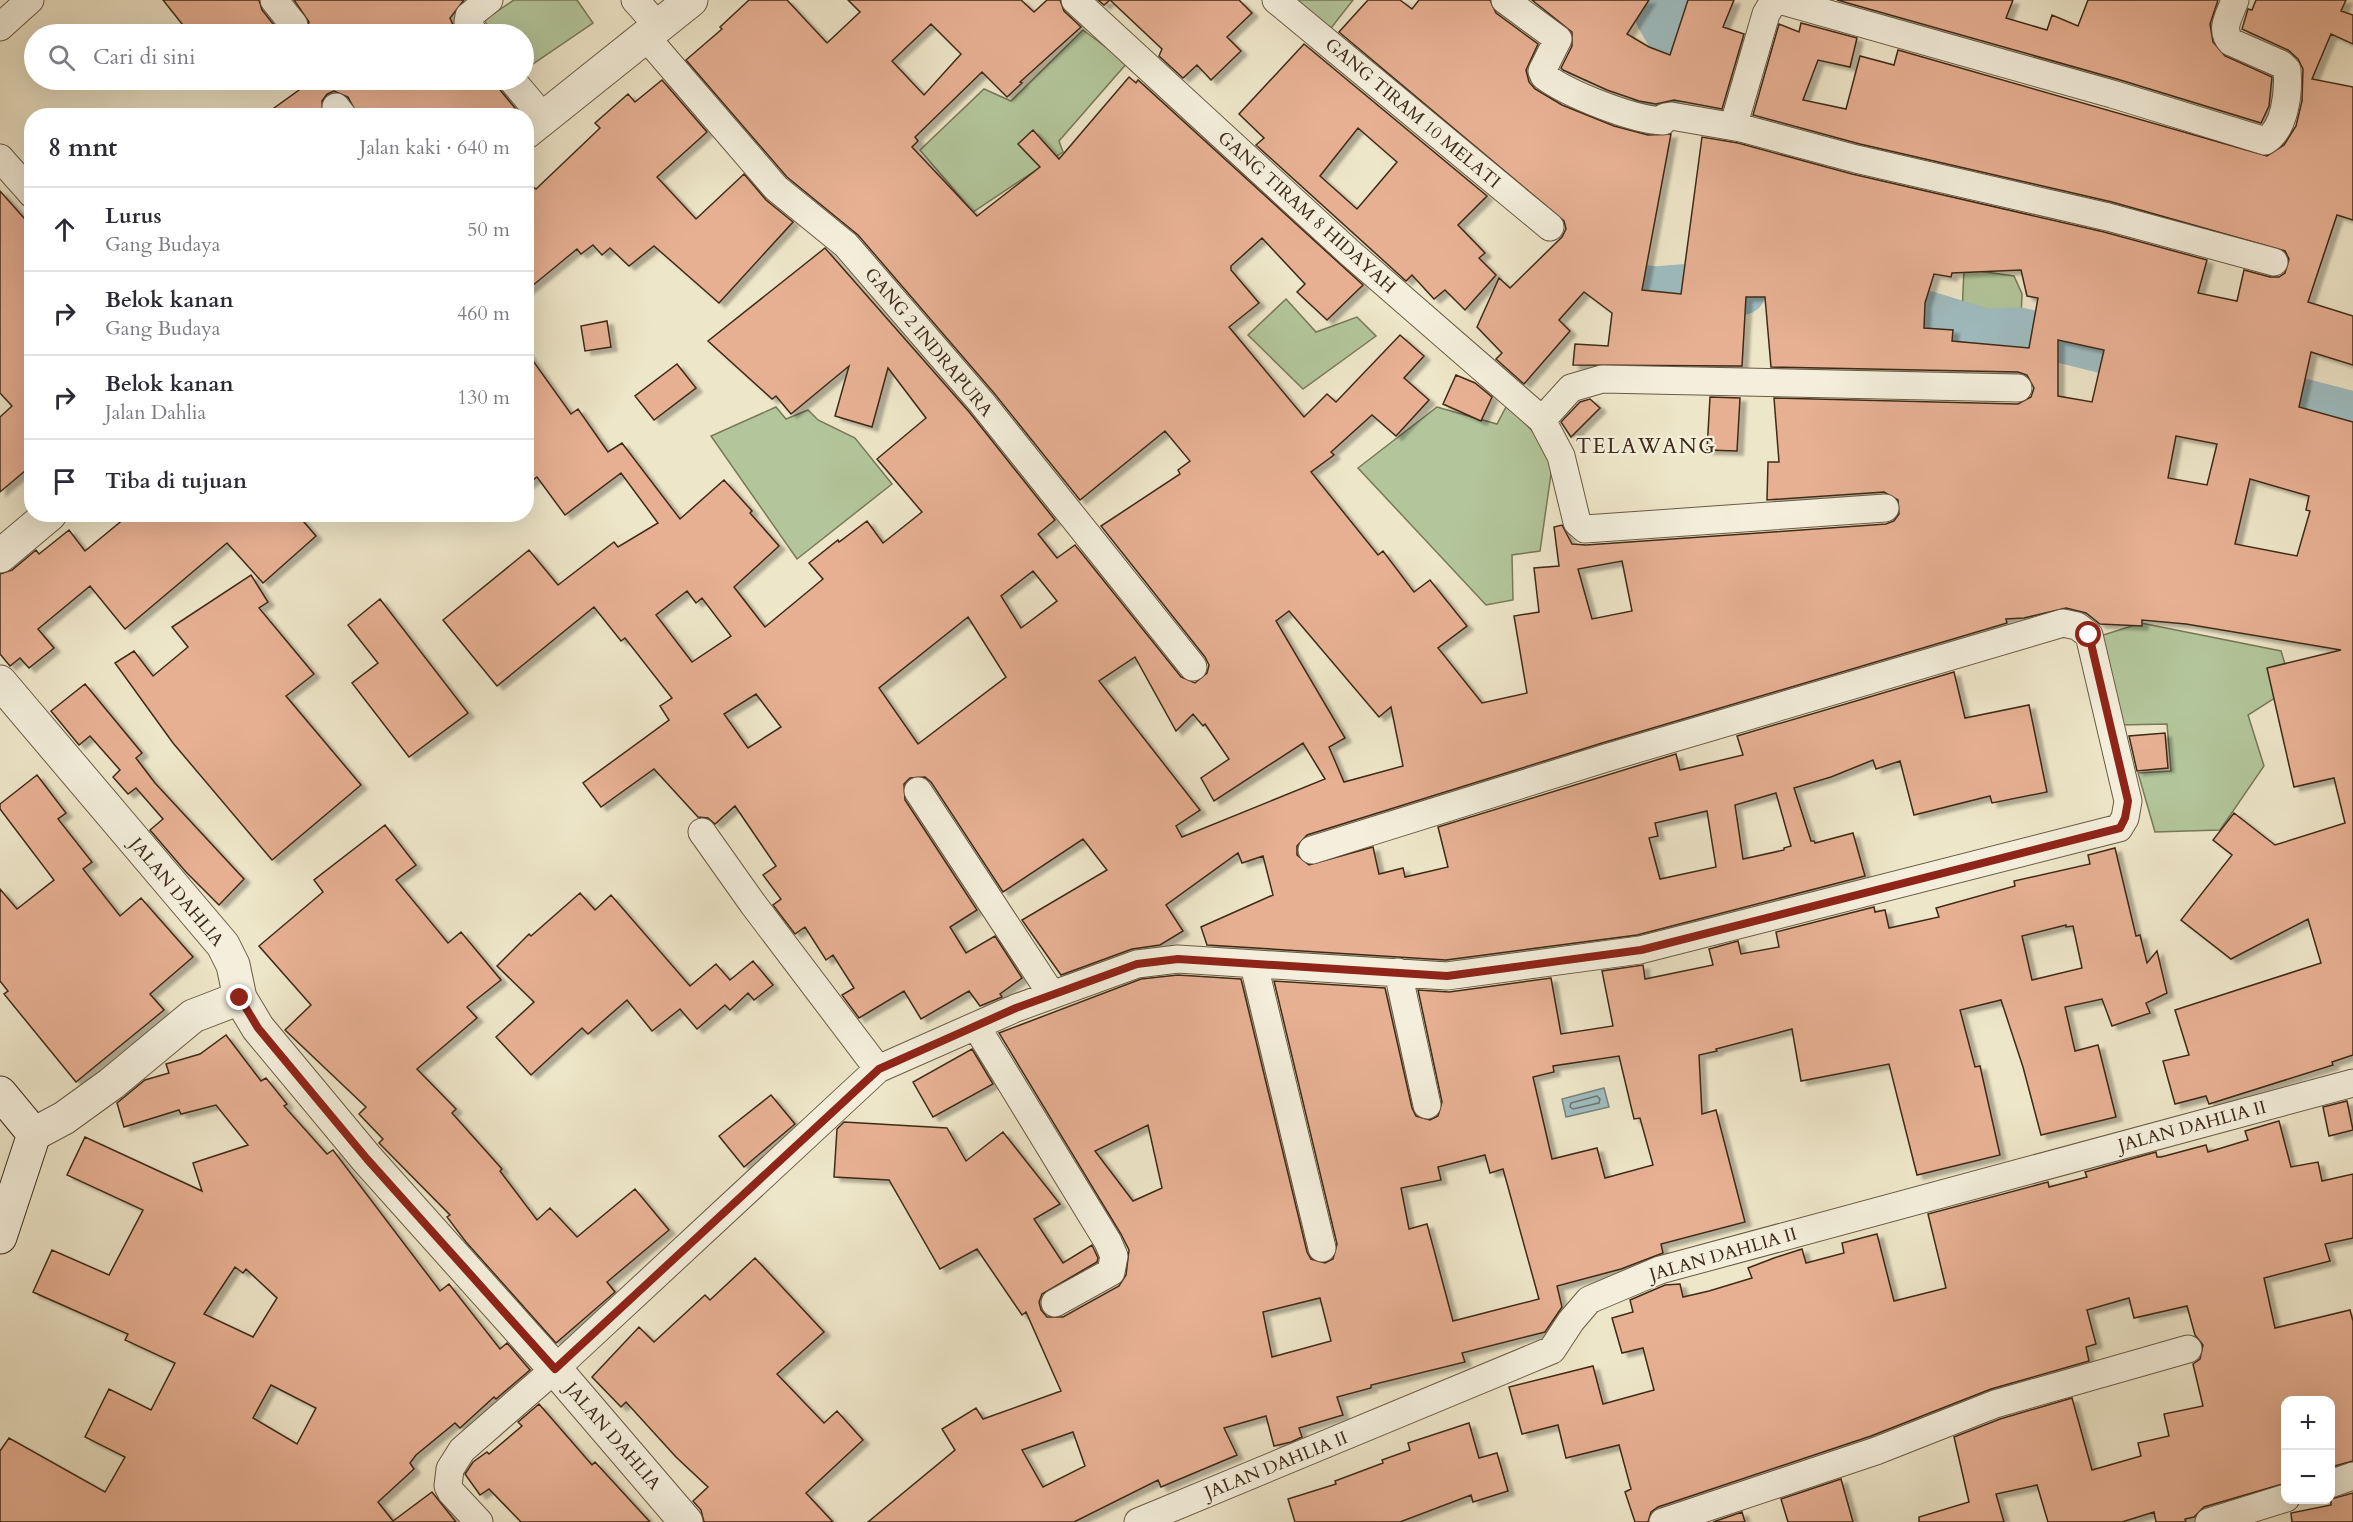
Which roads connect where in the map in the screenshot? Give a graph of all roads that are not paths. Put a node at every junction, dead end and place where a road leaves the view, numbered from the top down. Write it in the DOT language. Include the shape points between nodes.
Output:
graph roads {
  1 [pos="30,0"];
  2 [pos="274,0"];
  3 [pos="489,0"];
  4 [pos="635,0"];
  5 [pos="691,0"];
  6 [pos="1075,0"];
  7 [pos="1276,0"];
  8 [pos="1505,0"];
  9 [pos="1779,0"];
  10 [pos="2235,0"];
  11 [pos="293,24"];
  12 [pos="469,24"];
  13 [pos="0,27"];
  14 [pos="652,32"];
  15 [pos="517,90"];
  16 [pos="526,108"];
  17 [pos="535,125"];
  18 [pos="1741,128"];
  19 [pos="0,158"];
  20 [pos="24,185"];
  21 [pos="1550,227"];
  22 [pos="2274,262"];
  23 [pos="2018,388"];
  24 [pos="1542,420"];
  25 [pos="1885,508"];
  26 [pos="40,522"];
  27 [pos="0,556"];
  28 [pos="1193,667"];
  29 [pos="0,682"];
  30 [pos="918,790"];
  31 [pos="702,832"];
  32 [pos="1312,850"];
  33 [pos="1254,966"];
  34 [pos="1398,972"];
  35 [pos="1052,995"];
  36 [pos="240,998"];
  37 [pos="976,1026"];
  38 [pos="879,1069"];
  39 [pos="2353,1083"];
  40 [pos="0,1093"];
  41 [pos="1427,1105"];
  42 [pos="34,1134"];
  43 [pos="0,1237"];
  44 [pos="1322,1248"];
  45 [pos="1055,1303"];
  46 [pos="2188,1349"];
  47 [pos="555,1369"];
  48 [pos="2353,1476"];
  49 [pos="2335,1483"];
  50 [pos="2281,1500"];
  51 [pos="2227,1519"];
  52 [pos="479,1522"];
  53 [pos="686,1522"];
  54 [pos="1138,1522"];
  55 [pos="1663,1522"];
  1 -- 13 [label="street"];
  2 -- 11 [label="street"];
  3 -- 12 [label="street" via="469,16"];
  4 -- 14 [label="street, GANG 2 INDRAPURA"];
  5 -- 14 [label="street"];
  6 -- 24 [label="street, GANG TIRAM 8 HIDAYAH" via="1349,252"];
  7 -- 21 [label="street, GANG TIRAM 10 MELATI"];
  8 -- 18 [label="street" via="1558,39 1542,71 1544,76 1580,96 1649,120 1663,121 1671,116"];
  9 -- 10 [label="street" via="2265,141 2273,136 2283,113 2287,70 2226,37 2224,29"];
  9 -- 18 [label="street" via="1766,14 1736,117"];
  14 -- 17 [label="street"];
  14 -- 28 [label="street, GANG 2 INDRAPURA" via="776,188 846,245 982,403"];
  15 -- 16 [label="street"];
  18 -- 22 [label="street" via="1856,159 2108,217"];
  19 -- 20 [label="street"];
  23 -- 24 [label="street" via="1602,379 1571,388"];
  24 -- 25 [label="street" via="1561,456 1576,522 1585,529"];
  26 -- 27 [label="street"];
  29 -- 36 [label="street, JALAN DAHLIA" via="223,945 233,965"];
  30 -- 35 [label="street"];
  31 -- 38 [label="street"];
  32 -- 34 [label="street" via="1606,758 2063,624 2077,626 2089,635 2128,801 2120,828 1641,950 1447,976"];
  33 -- 34 [label="street"];
  33 -- 35 [label="street" via="1178,959 1137,964"];
  33 -- 44 [label="street"];
  34 -- 41 [label="street"];
  35 -- 37 [label="street"];
  36 -- 42 [label="street" via="193,1016 103,1090"];
  36 -- 47 [label="street, JALAN DAHLIA" via="258,1028 367,1159"];
  37 -- 38 [label="street"];
  37 -- 45 [label="street" via="1114,1256 1111,1272"];
  38 -- 47 [label="street"];
  39 -- 54 [label="street, JALAN DAHLIA II" via="1660,1270 1589,1300 1552,1350"];
  40 -- 42 [label="street"];
  42 -- 43 [label="street"];
  46 -- 55 [label="street" via="1995,1404 1876,1451"];
  47 -- 52 [label="street" via="455,1459 448,1486"];
  47 -- 53 [label="street, JALAN DAHLIA"];
  48 -- 49 [label="street"];
  50 -- 51 [label="street"];
}
